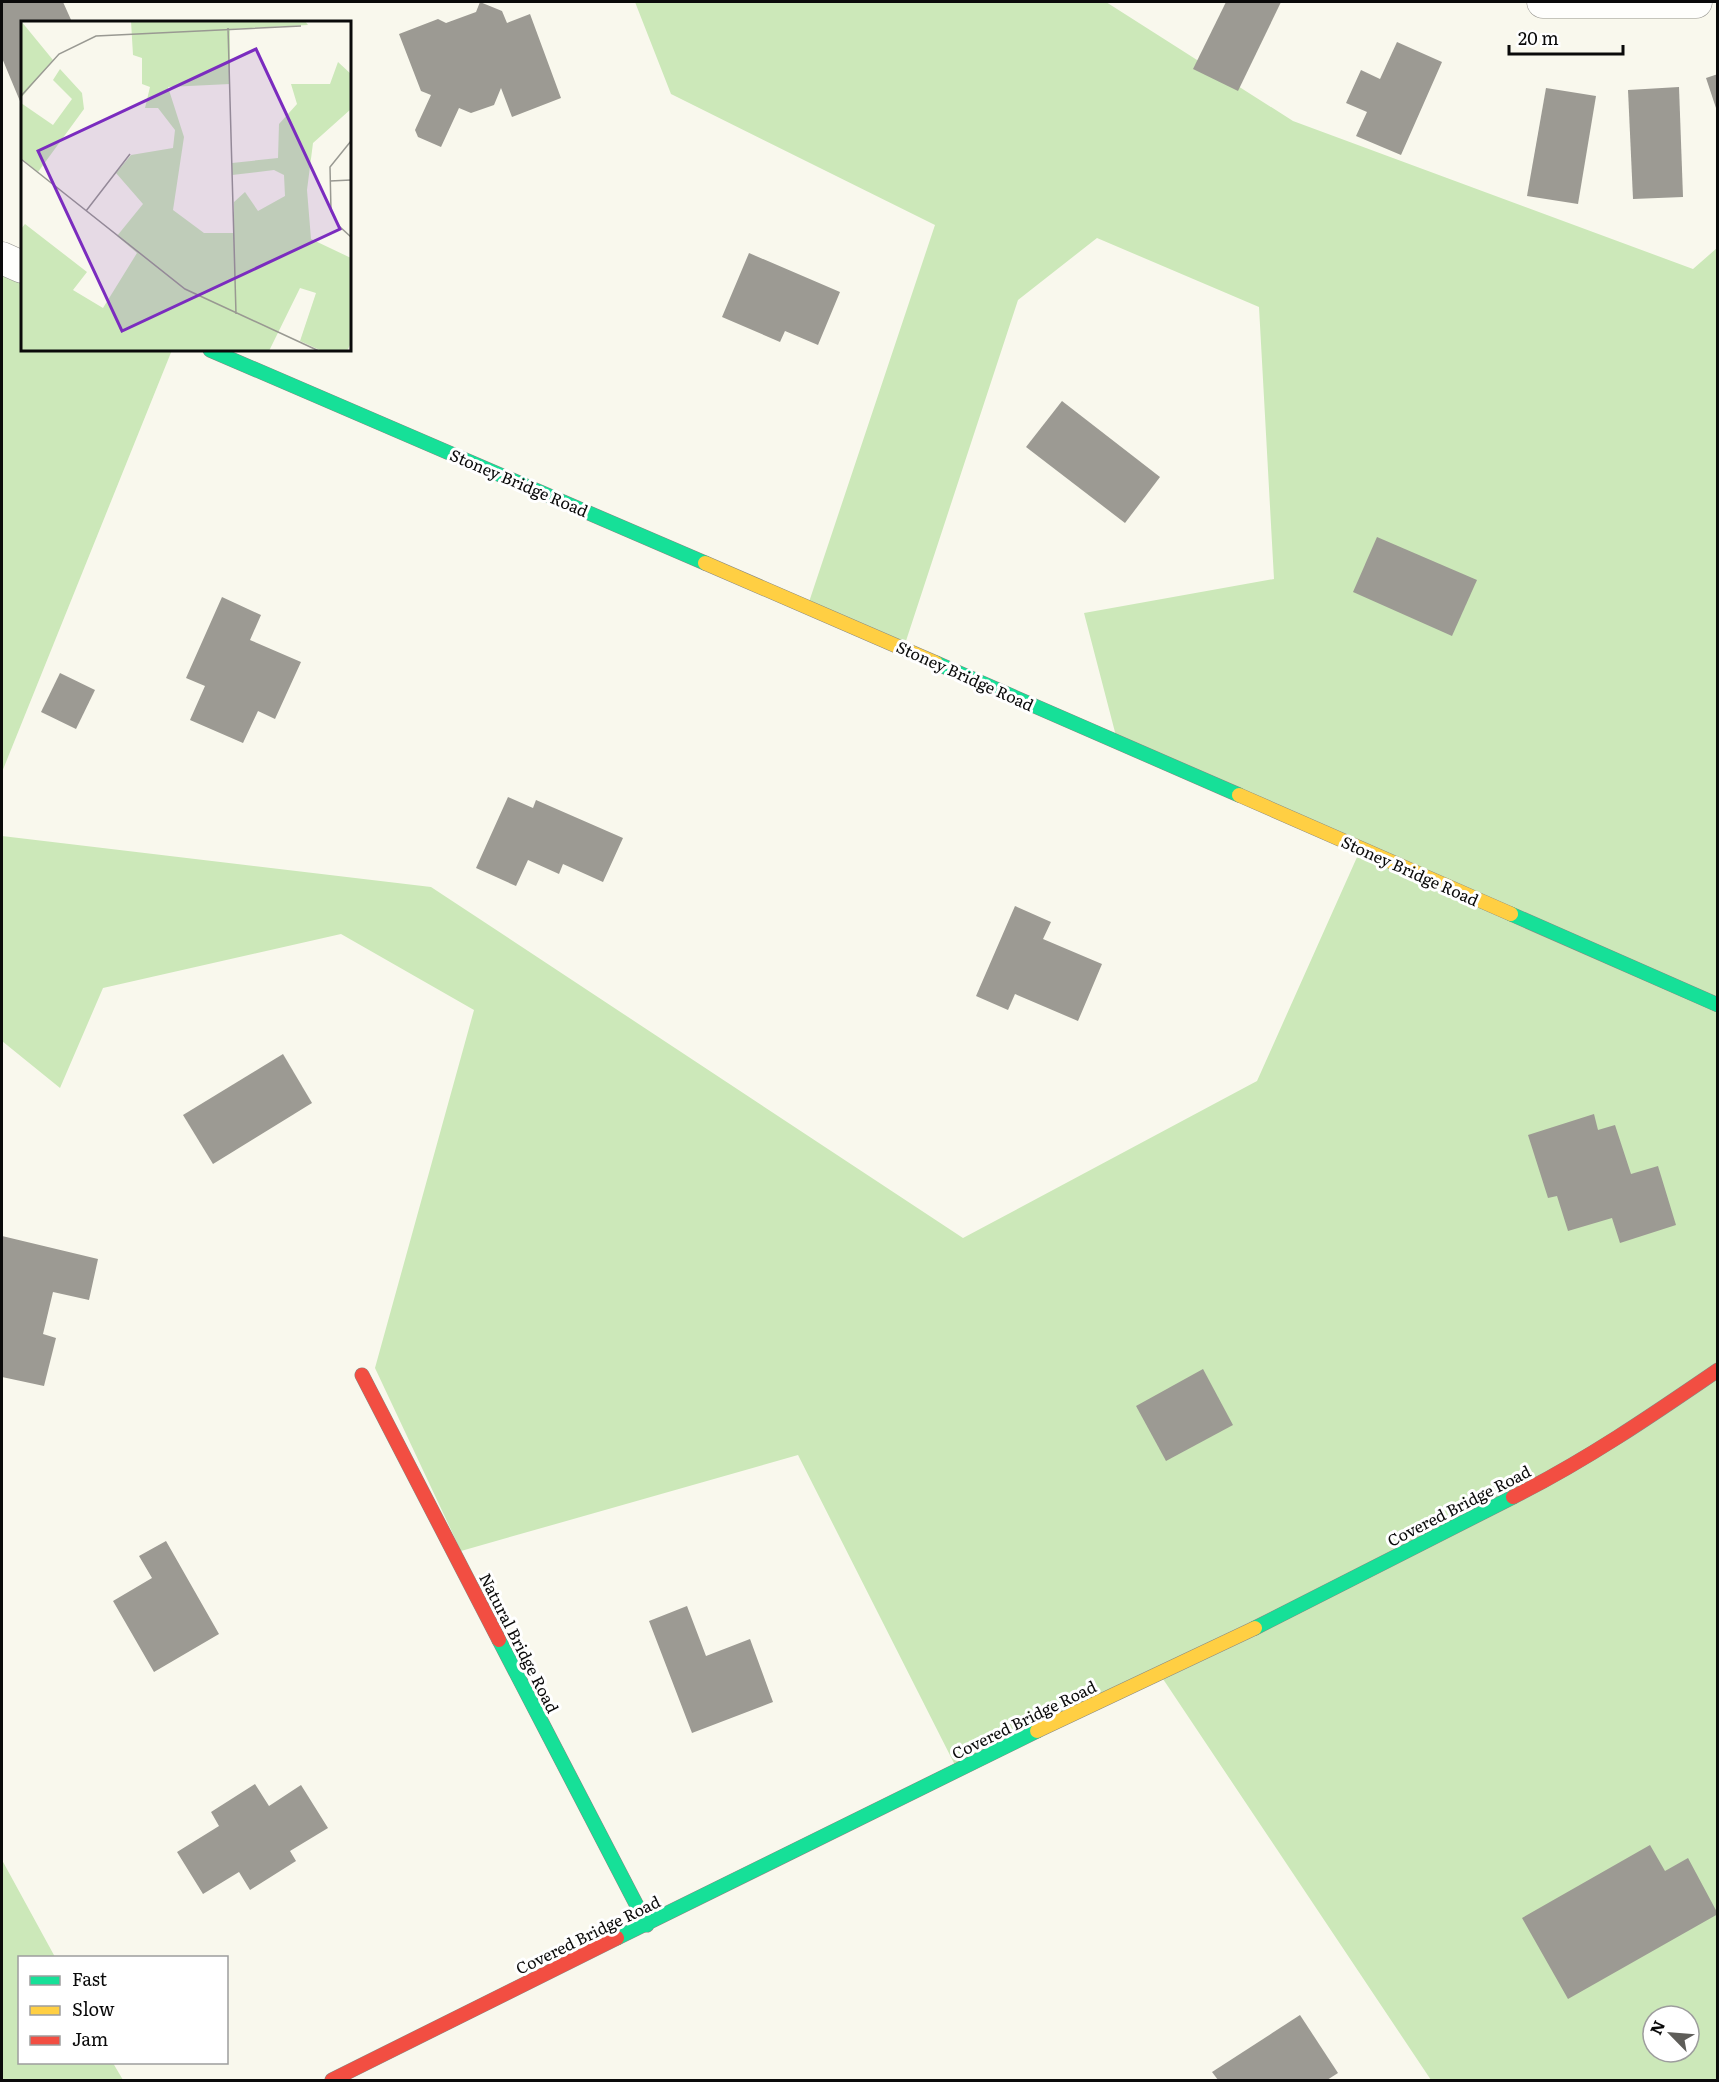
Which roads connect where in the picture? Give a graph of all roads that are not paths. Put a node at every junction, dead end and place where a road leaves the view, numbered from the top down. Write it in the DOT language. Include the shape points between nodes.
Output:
graph roads {
  1 [pos="1543,2"];
  2 [pos="1696,2"];
  3 [pos="2,258"];
  4 [pos="21,267"];
  5 [pos="212,351"];
  6 [pos="1718,1005"];
  7 [pos="1718,1370"];
  8 [pos="362,1375"];
  9 [pos="647,1925"];
  10 [pos="332,2080"];
  1 -- 2 [label="street"];
  3 -- 4 [label="street"];
  5 -- 6 [label="street, Stoney Bridge Road"];
  7 -- 9 [label="street, Covered Bridge Road" via="1550,1479 1223,1644 987,1755"];
  8 -- 9 [label="street, Natural Bridge Road"];
  9 -- 10 [label="street, Covered Bridge Road"];
}
